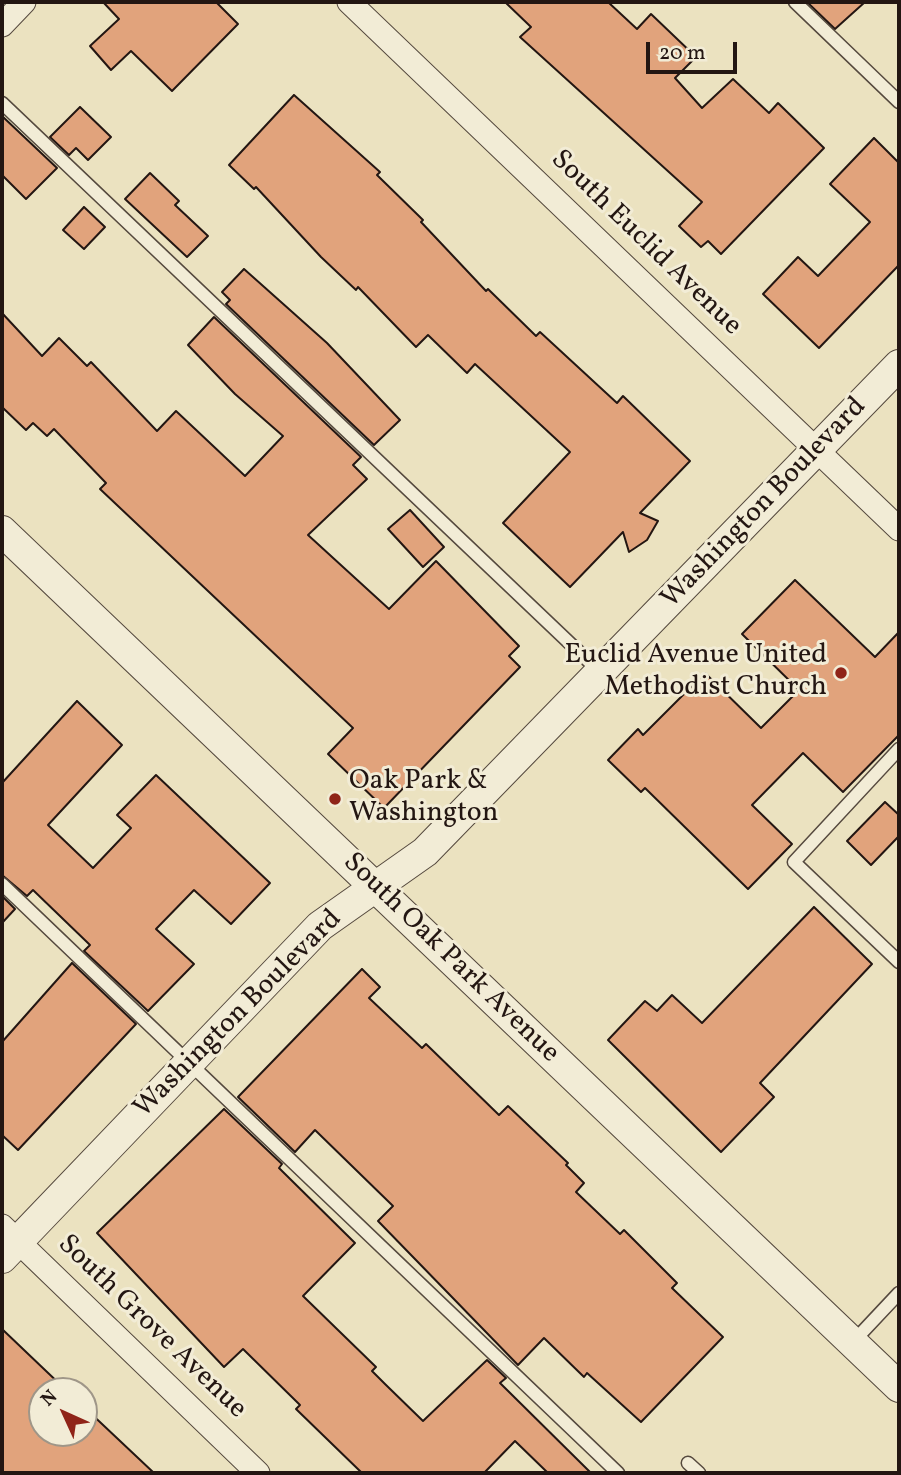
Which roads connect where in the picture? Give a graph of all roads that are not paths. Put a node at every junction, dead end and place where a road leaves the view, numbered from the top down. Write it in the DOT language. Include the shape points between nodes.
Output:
graph roads {
  1 [pos="24,2"];
  2 [pos="349,2"];
  3 [pos="795,2"];
  4 [pos="2,25"];
  5 [pos="899,102"];
  6 [pos="2,103"];
  7 [pos="899,365"];
  8 [pos="818,450"];
  9 [pos="899,529"];
  10 [pos="2,531"];
  11 [pos="602,674"];
  12 [pos="899,749"];
  13 [pos="2,884"];
  14 [pos="375,887"];
  15 [pos="899,962"];
  16 [pos="189,1063"];
  17 [pos="7,1242"];
  18 [pos="899,1293"];
  19 [pos="853,1342"];
  20 [pos="899,1387"];
  21 [pos="688,1463"];
  22 [pos="258,1473"];
  23 [pos="618,1473"];
  24 [pos="699,1473"];
  1 -- 4 [label="street"];
  2 -- 8 [label="street, South Euclid Avenue"];
  3 -- 5 [label="lane"];
  6 -- 11 [label="lane"];
  7 -- 8 [label="street, Washington Boulevard"];
  8 -- 9 [label="street, South Euclid Avenue"];
  8 -- 11 [label="street, Washington Boulevard"];
  10 -- 14 [label="street, South Oak Park Avenue"];
  11 -- 14 [label="street, Washington Boulevard" via="425,852"];
  12 -- 15 [label="lane" via="794,862"];
  13 -- 16 [label="lane"];
  14 -- 16 [label="street, Washington Boulevard" via="320,926"];
  14 -- 19 [label="street, South Oak Park Avenue"];
  16 -- 17 [label="street, Washington Boulevard"];
  16 -- 23 [label="lane"];
  17 -- 22 [label="street, South Grove Avenue"];
  18 -- 19 [label="lane"];
  19 -- 20 [label="street, South Oak Park Avenue"];
  21 -- 24 [label="lane"];
}
